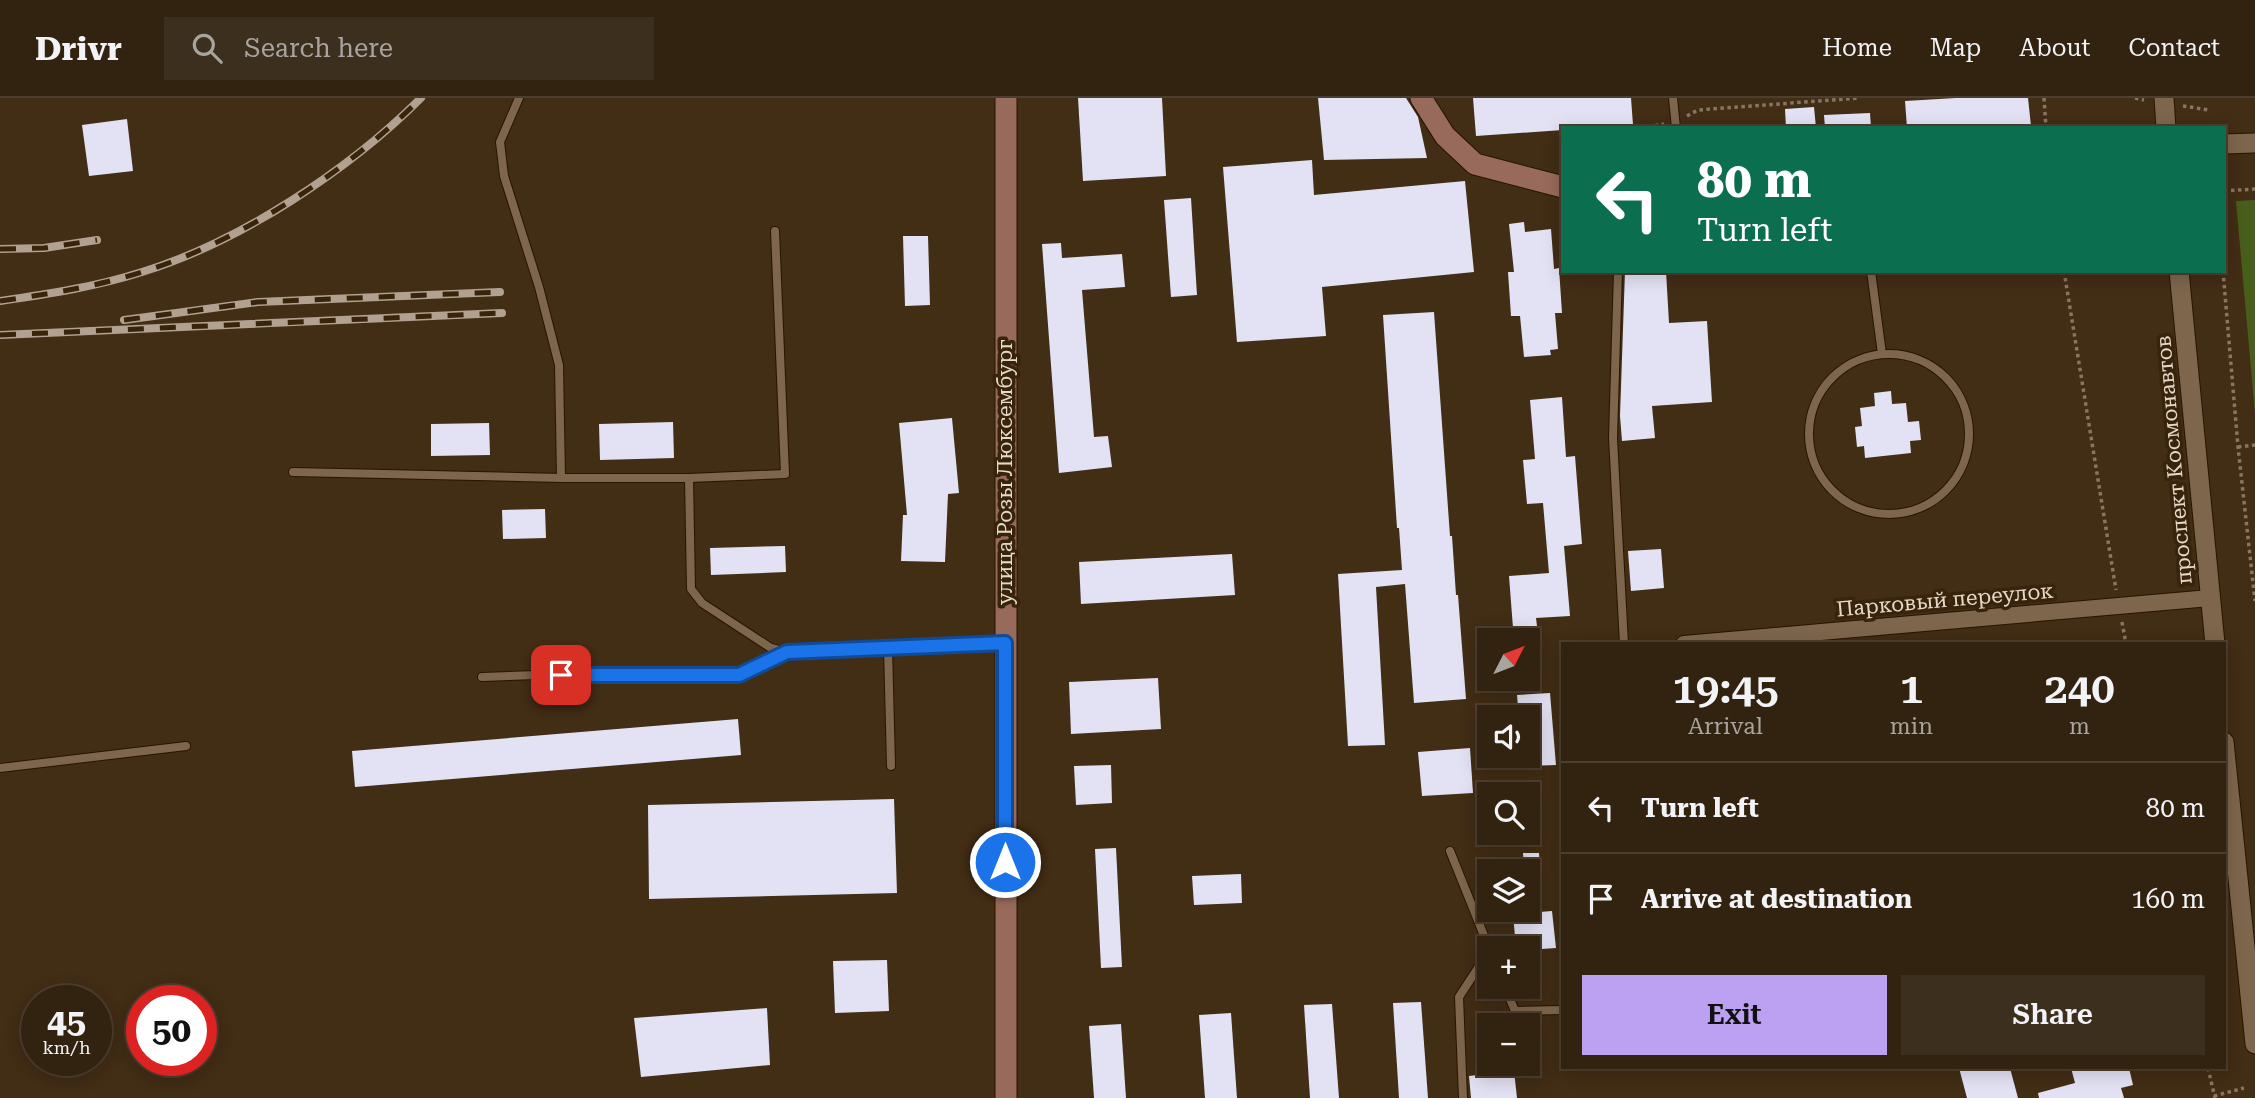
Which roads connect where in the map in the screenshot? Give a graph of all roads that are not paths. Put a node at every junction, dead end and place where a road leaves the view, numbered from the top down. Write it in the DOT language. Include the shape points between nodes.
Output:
graph roads {
  1 [pos="519,98"];
  2 [pos="1006,98"];
  3 [pos="1674,98"];
  4 [pos="2164,98"];
  5 [pos="1424,100"];
  6 [pos="1676,125"];
  7 [pos="2166,126"];
  8 [pos="2255,143"];
  9 [pos="2226,144"];
  10 [pos="1561,186"];
  11 [pos="775,231"];
  12 [pos="1618,273"];
  13 [pos="1871,273"];
  14 [pos="2179,273"];
  15 [pos="1882,354"];
  16 [pos="293,472"];
  17 [pos="561,478"];
  18 [pos="689,478"];
  19 [pos="2210,598"];
  20 [pos="1624,642"];
  21 [pos="1707,642"];
  22 [pos="2215,642"];
  23 [pos="1005,643"];
  24 [pos="888,648"];
  25 [pos="787,652"];
  26 [pos="482,677"];
  27 [pos="186,746"];
  28 [pos="891,766"];
  29 [pos="0,768"];
  30 [pos="2226,768"];
  31 [pos="1450,851"];
  32 [pos="1483,936"];
  33 [pos="1477,969"];
  34 [pos="1510,999"];
  35 [pos="1561,1010"];
  36 [pos="2255,1044"];
  37 [pos="1006,1098"];
  38 [pos="1463,1098"];
  1 -- 17 [label="lane" via="500,142 504,176 559,365"];
  2 -- 23 [label="main road, улица Розы Люксембург"];
  3 -- 6 [label="lane"];
  4 -- 7 [label="street"];
  5 -- 10 [label="main road" via="1445,136 1475,164"];
  8 -- 9 [label="street"];
  11 -- 18 [label="lane" via="785,474"];
  12 -- 20 [label="lane" via="1613,438"];
  13 -- 15 [label="lane"];
  14 -- 19 [label="street, проспект Космонавтов"];
  15 -- 15 [label="lane" via="1909,357 1935,370 1954,387 1969,413 1972,432 1969,453 1949,488 1914,511 1892,514 1850,505 1834,492 1820,477 1810,455 1808,432 1823,387 1843,368"];
  16 -- 17 [label="lane"];
  17 -- 18 [label="lane"];
  18 -- 25 [label="lane" via="691,589 702,603 771,648"];
  19 -- 21 [label="street, Парковый переулок"];
  19 -- 22 [label="street, проспект Космонавтов"];
  23 -- 24 [label="lane"];
  23 -- 37 [label="main road, улица Розы Люксембург"];
  24 -- 25 [label="lane"];
  24 -- 28 [label="lane"];
  25 -- 26 [label="lane" via="739,675"];
  27 -- 29 [label="lane"];
  30 -- 36 [label="street"];
  31 -- 32 [label="lane"];
  33 -- 38 [label="lane" via="1459,997"];
  34 -- 35 [label="lane" via="1515,1011"];
}
